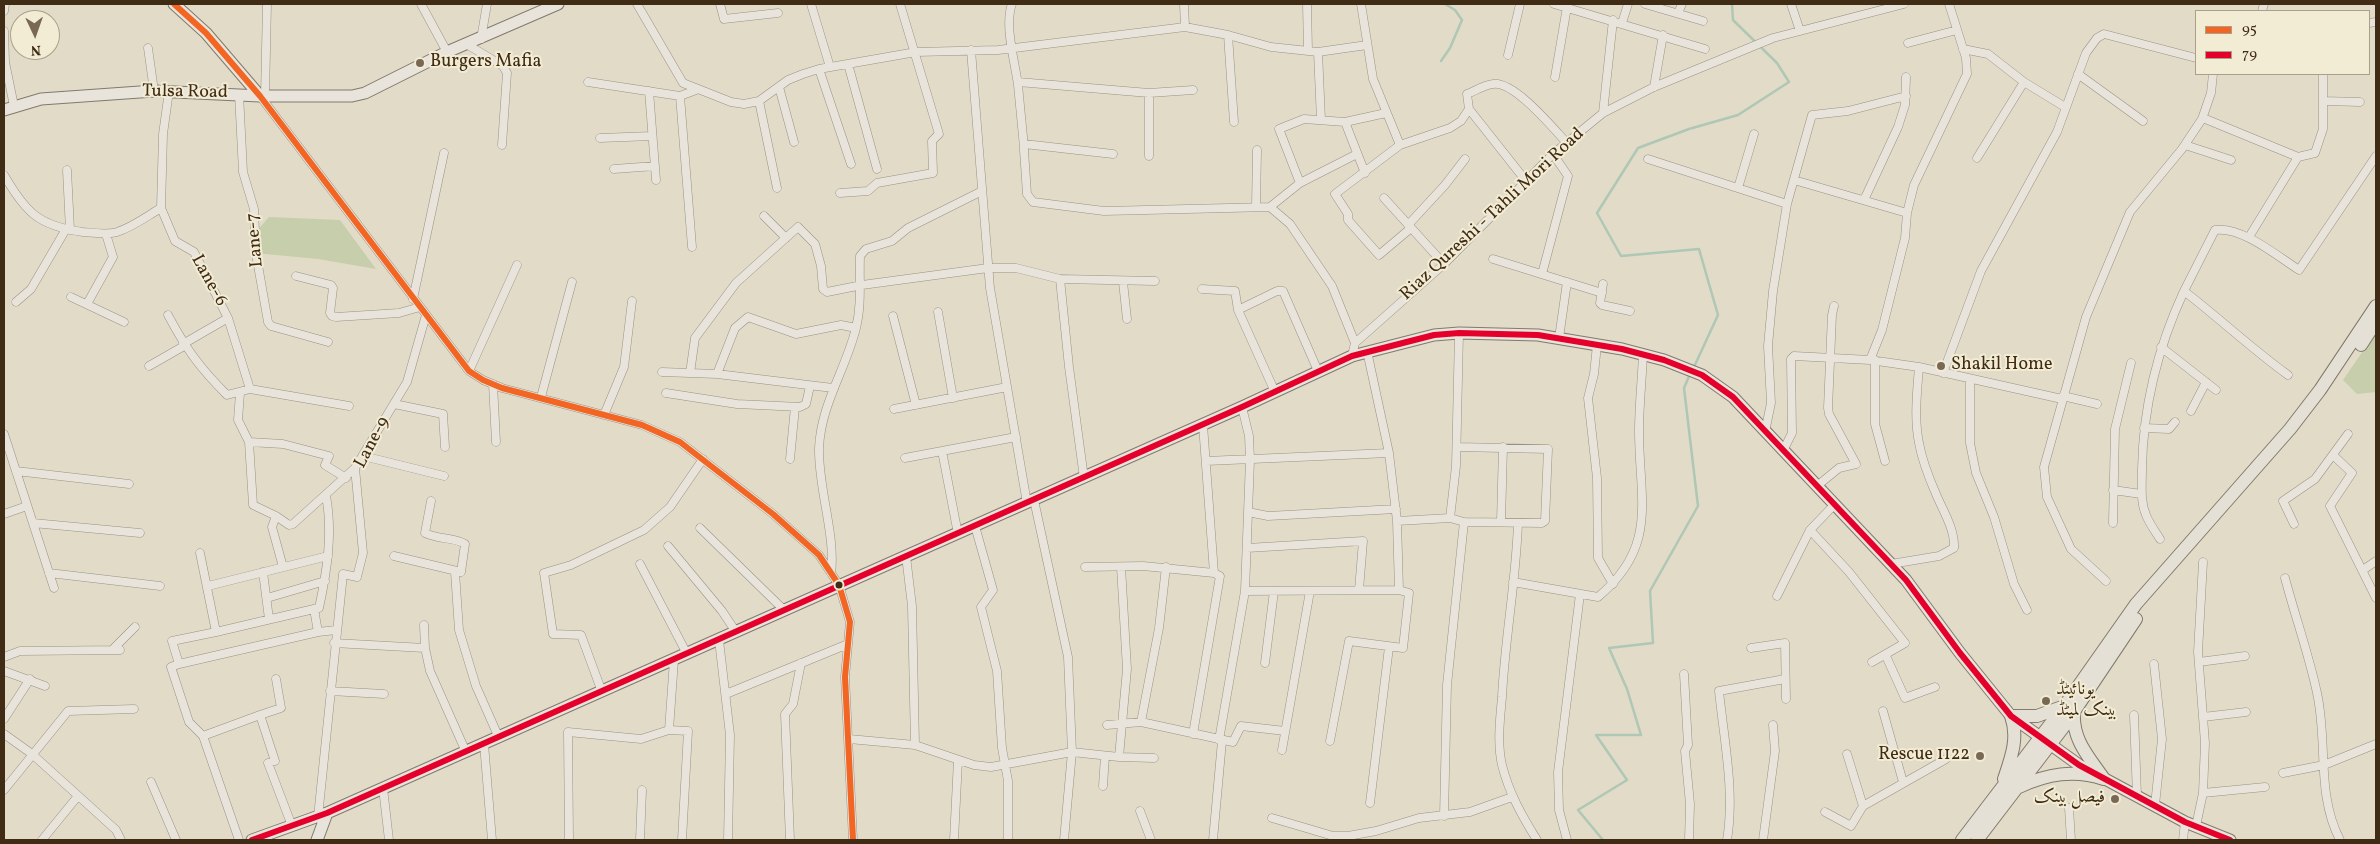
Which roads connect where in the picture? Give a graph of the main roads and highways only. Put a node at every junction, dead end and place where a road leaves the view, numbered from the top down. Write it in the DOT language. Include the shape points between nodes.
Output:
graph roads {
  1 [pos="2376,306"];
  2 [pos="2376,322"];
  3 [pos="2069,709"];
  4 [pos="2044,741"];
  5 [pos="2001,788"];
  6 [pos="2017,788"];
  7 [pos="1962,840"];
  8 [pos="1977,840"];
  1 -- 3 [label="main road" via="2320,390 2136,604"];
  2 -- 3 [label="main road" via="2315,408 2157,591"];
  3 -- 4 [label="main road"];
  3 -- 5 [label="main road" via="2043,715 2011,716 2014,744"];
  3 -- 6 [label="main road" via="2078,741 2104,779 2074,773 2054,775"];
  4 -- 5 [label="main road"];
  4 -- 6 [label="main road"];
  5 -- 7 [label="main road"];
  6 -- 8 [label="main road"];
}
